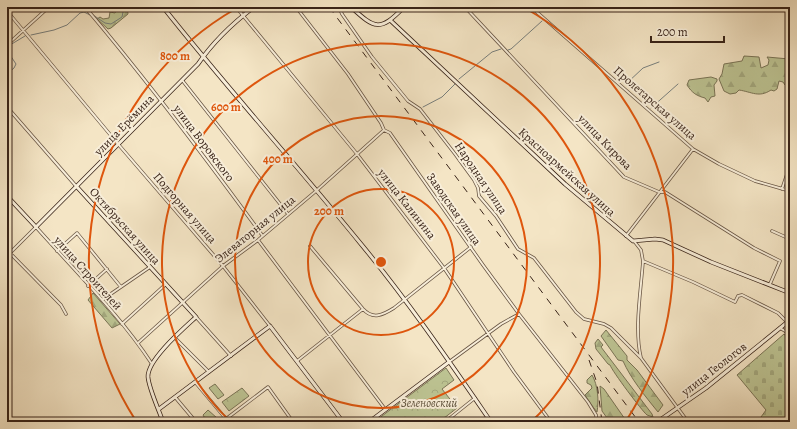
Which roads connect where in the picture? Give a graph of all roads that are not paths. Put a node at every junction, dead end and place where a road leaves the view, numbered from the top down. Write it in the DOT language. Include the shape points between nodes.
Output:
graph roads {
  1 [pos="49,7"];
  2 [pos="85,7"];
  3 [pos="163,7"];
  4 [pos="236,7"];
  5 [pos="254,7"];
  6 [pos="296,7"];
  7 [pos="339,7"];
  8 [pos="351,7"];
  9 [pos="398,7"];
  10 [pos="404,7"];
  11 [pos="465,7"];
  12 [pos="531,7"];
  13 [pos="401,10"];
  14 [pos="7,11"];
  15 [pos="243,15"];
  16 [pos="391,21"];
  17 [pos="23,31"];
  18 [pos="7,46"];
  19 [pos="203,57"];
  20 [pos="182,80"];
  21 [pos="161,101"];
  22 [pos="7,107"];
  23 [pos="384,130"];
  24 [pos="118,144"];
  25 [pos="693,149"];
  26 [pos="357,154"];
  27 [pos="790,166"];
  28 [pos="77,187"];
  29 [pos="782,189"];
  30 [pos="316,191"];
  31 [pos="790,191"];
  32 [pos="659,192"];
  33 [pos="7,196"];
  34 [pos="288,214"];
  35 [pos="36,227"];
  36 [pos="772,231"];
  37 [pos="262,235"];
  38 [pos="626,236"];
  39 [pos="790,239"];
  40 [pos="258,240"];
  41 [pos="633,241"];
  42 [pos="310,246"];
  43 [pos="470,247"];
  44 [pos="7,250"];
  45 [pos="57,251"];
  46 [pos="10,253"];
  47 [pos="7,256"];
  48 [pos="643,261"];
  49 [pos="223,266"];
  50 [pos="150,267"];
  51 [pos="444,268"];
  52 [pos="108,269"];
  53 [pos="166,284"];
  54 [pos="770,285"];
  55 [pos="88,286"];
  56 [pos="121,287"];
  57 [pos="790,293"];
  58 [pos="405,299"];
  59 [pos="102,300"];
  60 [pos="183,303"];
  61 [pos="363,309"];
  62 [pos="66,314"];
  63 [pos="519,314"];
  64 [pos="196,317"];
  65 [pos="789,321"];
  66 [pos="122,324"];
  67 [pos="270,326"];
  68 [pos="780,328"];
  69 [pos="489,333"];
  70 [pos="790,334"];
  71 [pos="330,335"];
  72 [pos="175,338"];
  73 [pos="138,343"];
  74 [pos="231,356"];
  75 [pos="641,358"];
  76 [pos="296,361"];
  77 [pos="449,362"];
  78 [pos="152,364"];
  79 [pos="209,372"];
  80 [pos="195,382"];
  81 [pos="175,397"];
  82 [pos="474,398"];
  83 [pos="678,408"];
  84 [pos="159,409"];
  85 [pos="385,409"];
  86 [pos="226,419"];
  87 [pos="163,422"];
  88 [pos="196,422"];
  89 [pos="222,422"];
  90 [pos="230,422"];
  91 [pos="293,422"];
  92 [pos="343,422"];
  93 [pos="369,422"];
  94 [pos="445,422"];
  95 [pos="491,422"];
  96 [pos="551,422"];
  97 [pos="597,422"];
  98 [pos="657,422"];
  99 [pos="688,422"];
  1 -- 17 [label="street"];
  2 -- 21 [label="street, улица Воровского"];
  3 -- 19 [label="street"];
  4 -- 15 [label="street, улица Калинина"];
  5 -- 15 [label="street, улица Ерёмина"];
  6 -- 23 [label="street, Заводская улица" via="348,74 382,123"];
  7 -- 75 [label="street, Народная улица" via="372,57 408,101 420,109 456,154 474,180 480,196 518,249 534,258 576,312 584,319 610,328"];
  8 -- 16 [label="street" via="362,18 375,25"];
  9 -- 13 [label="street"];
  10 -- 13 [label="street"];
  11 -- 32 [label="street, улица Кирова" via="624,177"];
  12 -- 25 [label="street, Пролетарская улица"];
  13 -- 16 [label="street"];
  14 -- 17 [label="street, Подгорная улица"];
  15 -- 19 [label="street, улица Ерёмина"];
  15 -- 26 [label="street, улица Калинина"];
  16 -- 38 [label="street, Красноармейская улица" via="565,184"];
  17 -- 18 [label="street"];
  17 -- 24 [label="street, Подгорная улица"];
  19 -- 20 [label="street, улица Ерёмина"];
  19 -- 30 [label="street"];
  20 -- 21 [label="street, улица Ерёмина"];
  20 -- 34 [label="street"];
  21 -- 24 [label="street, улица Ерёмина"];
  21 -- 37 [label="street, улица Воровского"];
  22 -- 28 [label="street, Октябрьская улица"];
  23 -- 26 [label="street, Элеваторная улица"];
  23 -- 43 [label="street, Заводская улица" via="390,133"];
  24 -- 28 [label="street, улица Ерёмина"];
  24 -- 49 [label="street, Подгорная улица"];
  25 -- 29 [label="street, Пролетарская улица" via="754,181"];
  25 -- 32 [label="street"];
  26 -- 30 [label="street, Элеваторная улица"];
  26 -- 51 [label="street, улица Калинина"];
  27 -- 29 [label="street"];
  28 -- 35 [label="street, улица Ерёмина"];
  28 -- 50 [label="street, Октябрьская улица"];
  29 -- 31 [label="street, Пролетарская улица"];
  30 -- 34 [label="street, Элеваторная улица"];
  30 -- 58 [label="street"];
  32 -- 38 [label="street"];
  32 -- 54 [label="street, улица Кирова" via="666,192 754,248 780,261"];
  33 -- 35 [label="street, улица Строителей"];
  34 -- 37 [label="street, Элеваторная улица"];
  35 -- 45 [label="street, улица Строителей"];
  35 -- 46 [label="street, улица Ерёмина"];
  36 -- 39 [label="street"];
  37 -- 40 [label="street, Элеваторная улица"];
  38 -- 41 [label="street, Красноармейская улица"];
  40 -- 49 [label="street, Элеваторная улица"];
  40 -- 71 [label="street"];
  41 -- 48 [label="street" via="641,250"];
  41 -- 54 [label="street" via="662,240"];
  42 -- 61 [label="street"];
  43 -- 51 [label="street"];
  43 -- 63 [label="street, Заводская улица"];
  44 -- 46 [label="street"];
  45 -- 52 [label="street" via="77,233"];
  45 -- 55 [label="street, улица Строителей"];
  46 -- 47 [label="street, улица Ерёмина"];
  46 -- 62 [label="street" via="61,305"];
  48 -- 65 [label="street" via="735,302 738,296 742,295"];
  48 -- 75 [label="street" via="638,330"];
  49 -- 60 [label="street, Элеваторная улица"];
  49 -- 67 [label="street, Подгорная улица"];
  50 -- 53 [label="street, Октябрьская улица"];
  50 -- 56 [label="street"];
  51 -- 58 [label="street"];
  51 -- 69 [label="street, улица Калинина"];
  52 -- 55 [label="street"];
  52 -- 56 [label="street"];
  53 -- 60 [label="street, Октябрьская улица"];
  53 -- 66 [label="street"];
  54 -- 57 [label="street"];
  55 -- 59 [label="street, улица Строителей"];
  56 -- 59 [label="street"];
  58 -- 61 [label="street" via="379,316 370,315"];
  58 -- 77 [label="street"];
  59 -- 66 [label="street, улица Строителей"];
  60 -- 64 [label="street, Октябрьская улица"];
  60 -- 73 [label="street, Элеваторная улица"];
  61 -- 71 [label="street"];
  63 -- 69 [label="street"];
  63 -- 97 [label="street, Заводская улица" via="588,402"];
  64 -- 72 [label="street"];
  64 -- 74 [label="street, Октябрьская улица"];
  65 -- 68 [label="street, улица Геологов"];
  66 -- 73 [label="street, улица Строителей"];
  67 -- 74 [label="street"];
  67 -- 76 [label="street, Подгорная улица"];
  68 -- 70 [label="street"];
  68 -- 83 [label="street, улица Геологов"];
  69 -- 77 [label="street"];
  69 -- 96 [label="street, улица Калинина"];
  71 -- 76 [label="street"];
  71 -- 85 [label="street"];
  72 -- 78 [label="street"];
  72 -- 79 [label="street"];
  73 -- 78 [label="street, улица Строителей"];
  74 -- 79 [label="street"];
  75 -- 83 [label="street, Народная улица"];
  76 -- 92 [label="street, Подгорная улица"];
  77 -- 82 [label="street"];
  77 -- 85 [label="street"];
  78 -- 84 [label="street" via="148,372 148,381"];
  79 -- 80 [label="street"];
  80 -- 81 [label="street"];
  80 -- 86 [label="street"];
  81 -- 84 [label="street"];
  81 -- 88 [label="street"];
  82 -- 94 [label="street"];
  82 -- 95 [label="street"];
  83 -- 98 [label="street, улица Геологов"];
  83 -- 99 [label="street, Народная улица"];
  84 -- 87 [label="street"];
  85 -- 93 [label="street"];
  86 -- 89 [label="street"];
  86 -- 90 [label="street"];
  86 -- 91 [label="street" via="268,387"];
}
